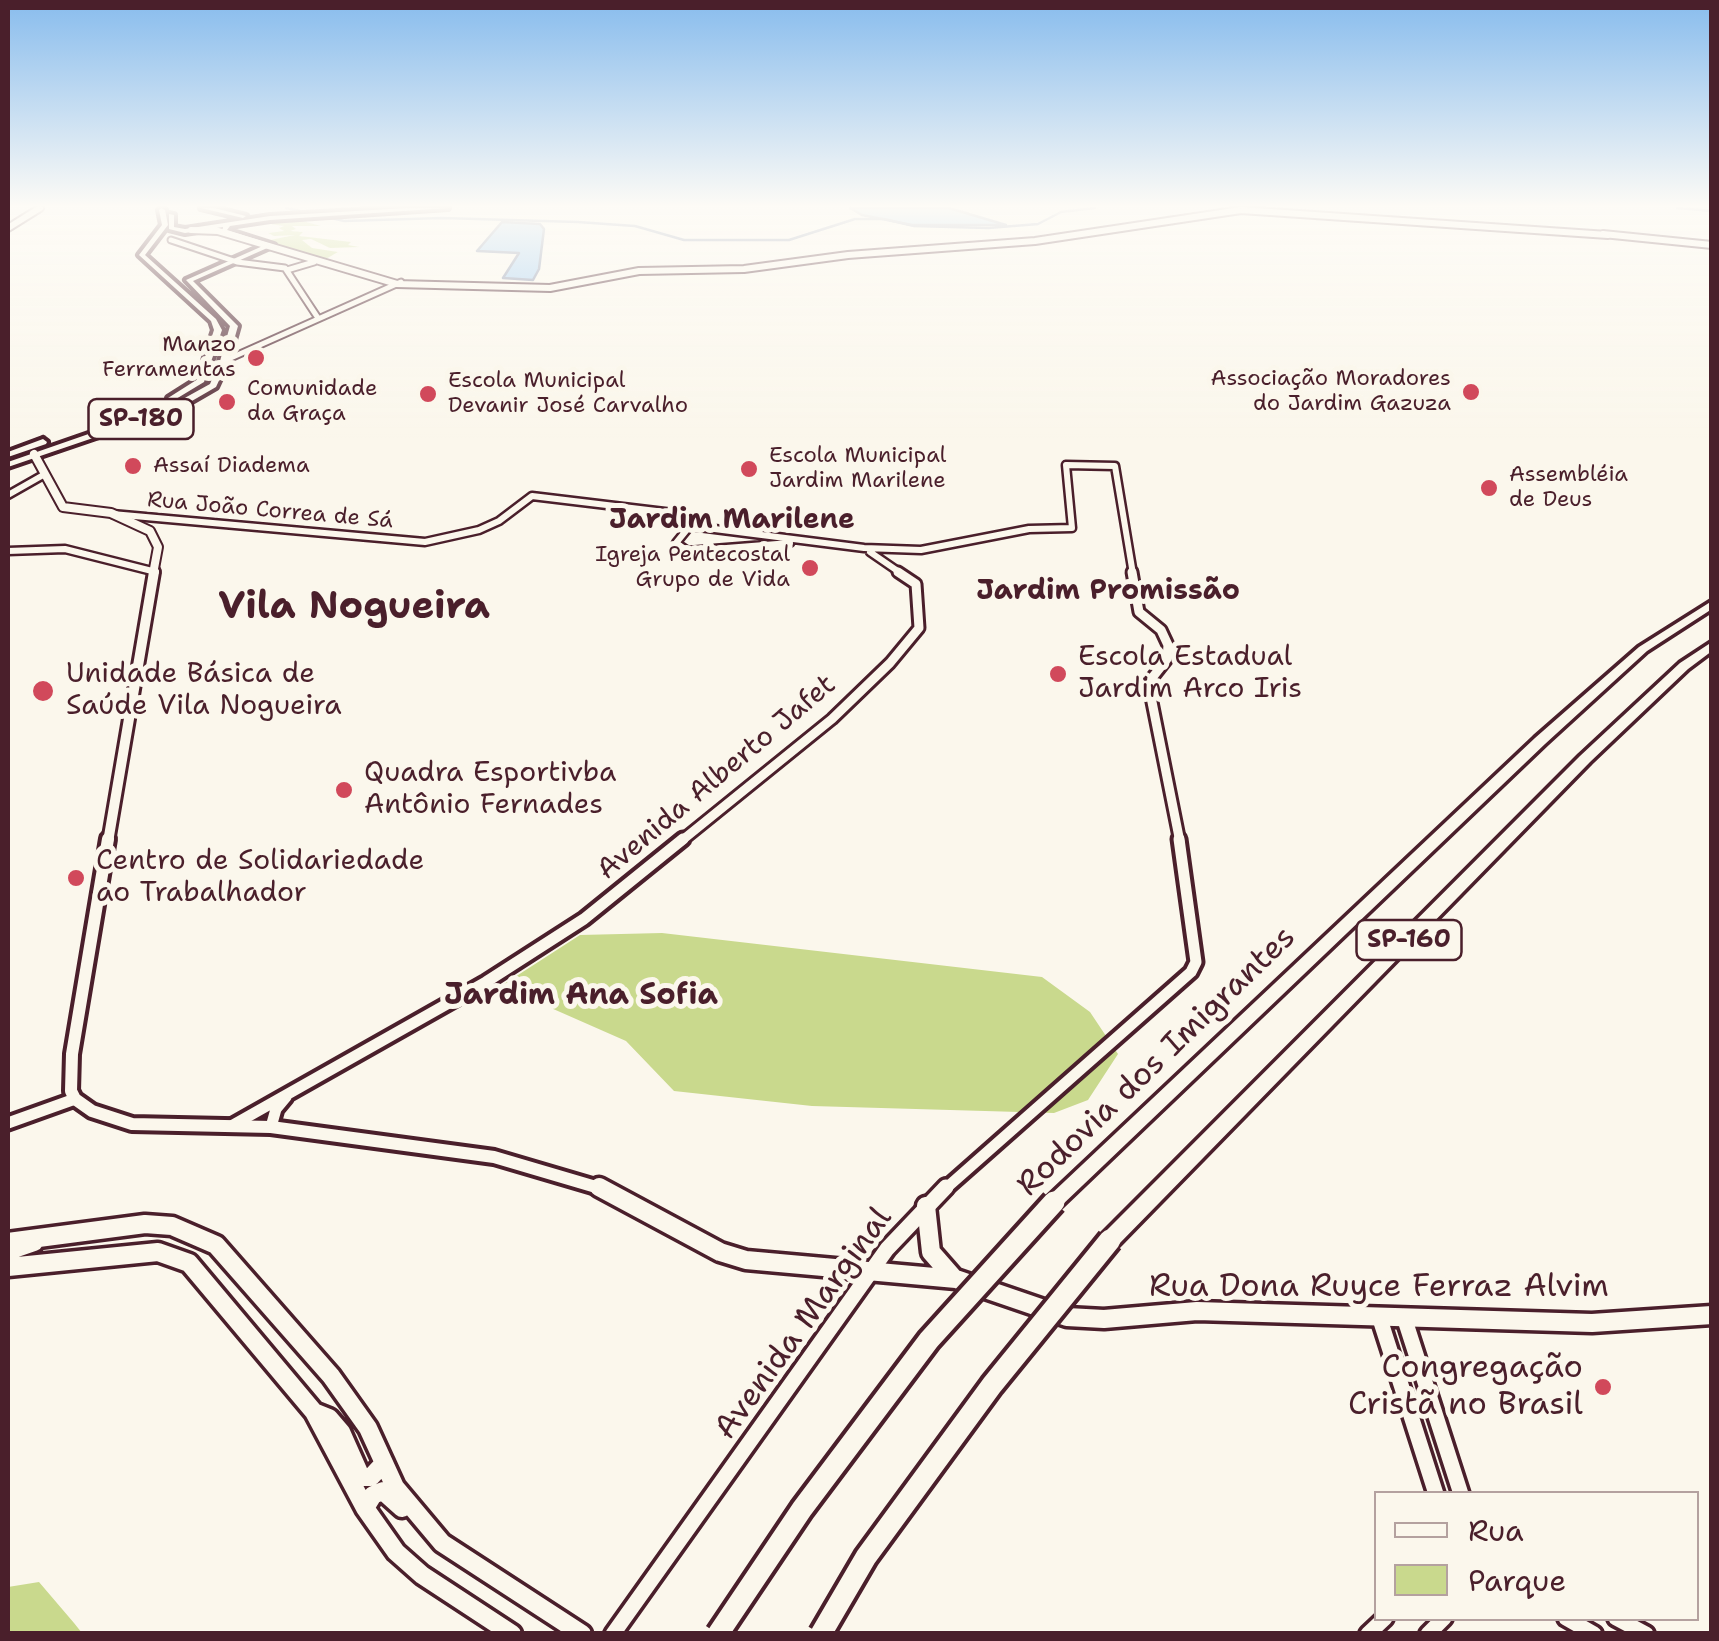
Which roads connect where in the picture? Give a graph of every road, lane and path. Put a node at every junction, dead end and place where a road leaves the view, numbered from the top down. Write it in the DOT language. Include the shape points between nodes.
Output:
graph roads {
  1 [pos="174,285"];
  2 [pos="192,285"];
  3 [pos="297,285"];
  4 [pos="395,285"];
  5 [pos="480,285"];
  6 [pos="560,285"];
  7 [pos="562,285"];
  8 [pos="553,286"];
  9 [pos="224,313"];
  10 [pos="316,314"];
  11 [pos="214,320"];
  12 [pos="225,358"];
  13 [pos="208,361"];
  14 [pos="60,436"];
  15 [pos="34,454"];
  16 [pos="8,455"];
  17 [pos="8,464"];
  18 [pos="45,474"];
  19 [pos="8,494"];
  20 [pos="111,514"];
  21 [pos="691,526"];
  22 [pos="783,540"];
  23 [pos="864,548"];
  24 [pos="8,552"];
  25 [pos="156,572"];
  26 [pos="1712,604"];
  27 [pos="1712,645"];
  28 [pos="289,1092"];
  29 [pos="75,1100"];
  30 [pos="8,1122"];
  31 [pos="233,1126"];
  32 [pos="271,1127"];
  33 [pos="926,1206"];
  34 [pos="52,1235"];
  35 [pos="8,1242"];
  36 [pos="8,1251"];
  37 [pos="8,1266"];
  38 [pos="873,1270"];
  39 [pos="956,1279"];
  40 [pos="1712,1314"];
  41 [pos="1378,1316"];
  42 [pos="1404,1317"];
  43 [pos="314,1412"];
  44 [pos="384,1464"];
  45 [pos="1435,1491"];
  46 [pos="1461,1491"];
  47 [pos="365,1508"];
  48 [pos="449,1548"];
  49 [pos="1571,1621"];
  50 [pos="1622,1621"];
  51 [pos="512,1634"];
  52 [pos="582,1634"];
  53 [pos="613,1634"];
  54 [pos="718,1634"];
  55 [pos="821,1634"];
  56 [pos="1594,1634"];
  57 [pos="1646,1634"];
  1 -- 11 [label="main road"];
  2 -- 9 [label="main road"];
  3 -- 10 [label="street"];
  4 -- 10 [label="street"];
  5 -- 8 [label="main road"];
  6 -- 8 [label="main road"];
  7 -- 8 [label="main road"];
  9 -- 11 [label="main road"];
  9 -- 12 [label="main road" via="234,326"];
  10 -- 12 [label="street"];
  11 -- 13 [label="main road, SP-180" via="218,330"];
  12 -- 13 [label="street"];
  12 -- 15 [label="main road, SP-180" via="213,384 190,400"];
  13 -- 14 [label="main road, SP-180" via="200,382 183,394"];
  14 -- 15 [label="main road" via="34,447"];
  14 -- 16 [label="main road, SP-180"];
  15 -- 17 [label="main road, SP-180"];
  15 -- 18 [label="main road"];
  18 -- 19 [label="street"];
  18 -- 20 [label="main road" via="63,507"];
  20 -- 21 [label="street, Rua João Correa de Sá" via="425,542 479,530 532,496 698,516"];
  20 -- 25 [label="main road" via="155,538"];
  21 -- 22 [label="street"];
  21 -- 22 [label="street" via="676,544 692,552"];
  22 -- 23 [label="street, Avenida Alberto Jafet"];
  23 -- 28 [label="street, Avenida Alberto Jafet" via="916,584 919,628 850,701 584,919"];
  23 -- 33 [label="street, Avenida Marginal" via="921,550 1029,529 1072,528 1066,465 1115,466 1138,609 1168,645 1167,659 1152,678 1151,698 1196,962"];
  24 -- 25 [label="street" via="66,550"];
  25 -- 29 [label="main road" via="72,1054"];
  26 -- 54 [label="highway, Rodovia dos Imigrantes / SP-160, bridge" via="1643,649 1540,742 1054,1202 929,1340"];
  27 -- 55 [label="highway, SP-160, bridge" via="1586,759 1110,1240 992,1385 866,1557"];
  28 -- 31 [label="street, Avenida Alberto Jafet"];
  28 -- 32 [label="street"];
  29 -- 30 [label="street"];
  29 -- 31 [label="main road, Rua Dona Ruyce Ferraz Alvim" via="132,1124"];
  31 -- 32 [label="main road, Rua Dona Ruyce Ferraz Alvim"];
  32 -- 38 [label="main road, Rua Dona Ruyce Ferraz Alvim" via="536,1167 618,1195 746,1260"];
  33 -- 38 [label="street, Avenida Marginal"];
  33 -- 39 [label="main road" via="931,1252"];
  34 -- 35 [label="main road"];
  34 -- 36 [label="main road"];
  34 -- 44 [label="main road" via="159,1224 216,1245 332,1376"];
  37 -- 43 [label="main road" via="137,1252 176,1257 204,1278"];
  38 -- 39 [label="main road, Rua Dona Ruyce Ferraz Alvim"];
  38 -- 53 [label="street, Avenida Marginal"];
  39 -- 41 [label="main road, Rua Dona Ruyce Ferraz Alvim" via="1082,1318 1197,1310"];
  40 -- 42 [label="main road, Rua Dona Ruyce Ferraz Alvim" via="1592,1323"];
  41 -- 42 [label="main road, Rua Dona Ruyce Ferraz Alvim"];
  41 -- 45 [label="street"];
  42 -- 46 [label="street"];
  43 -- 44 [label="main road" via="336,1424 361,1476 371,1477"];
  43 -- 47 [label="main road"];
  44 -- 48 [label="main road" via="413,1512"];
  47 -- 48 [label="main road" via="375,1493 386,1492 431,1542"];
  47 -- 51 [label="main road" via="422,1575"];
  48 -- 52 [label="main road"];
  49 -- 56 [label="street"];
  50 -- 57 [label="street"];
}
